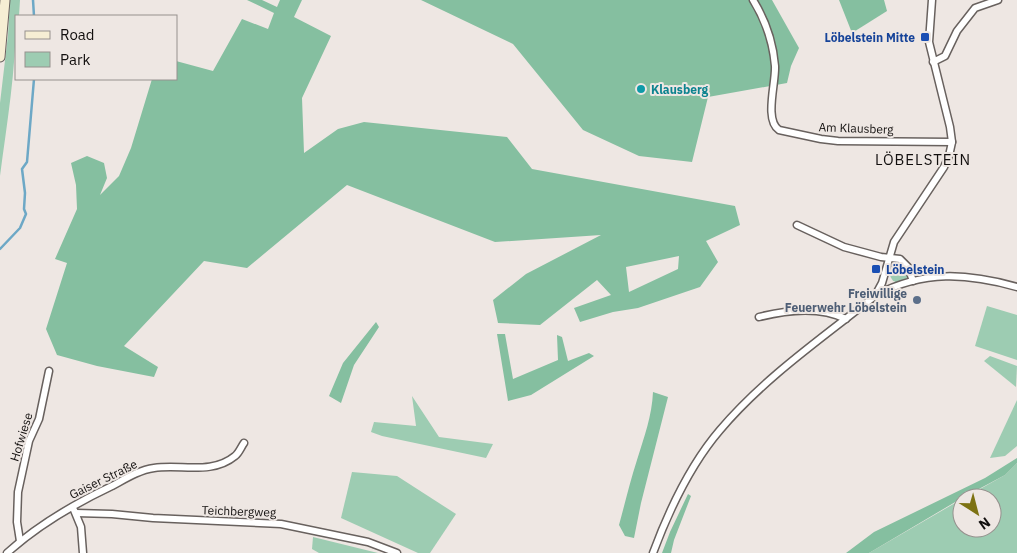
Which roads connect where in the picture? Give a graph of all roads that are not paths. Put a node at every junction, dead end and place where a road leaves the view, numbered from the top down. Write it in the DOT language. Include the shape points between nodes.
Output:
graph roads {
  1 [pos="5,0"];
  2 [pos="753,0"];
  3 [pos="932,0"];
  4 [pos="998,0"];
  5 [pos="0,57"];
  6 [pos="933,62"];
  7 [pos="952,142"];
  8 [pos="797,225"];
  9 [pos="889,258"];
  10 [pos="913,281"];
  11 [pos="1017,287"];
  12 [pos="875,296"];
  13 [pos="759,317"];
  14 [pos="846,318"];
  15 [pos="49,370"];
  16 [pos="244,444"];
  17 [pos="72,506"];
  18 [pos="76,513"];
  19 [pos="20,541"];
  20 [pos="7,553"];
  21 [pos="83,553"];
  22 [pos="397,553"];
  23 [pos="653,553"];
  1 -- 5 [label="street"];
  2 -- 7 [label="street, Am Klausberg" via="762,14 772,46 775,68 771,114 778,130 821,140"];
  3 -- 6 [label="street" via="928,33"];
  4 -- 6 [label="street" via="975,8 957,32 945,56"];
  6 -- 7 [label="street"];
  7 -- 9 [label="street" via="944,167 902,227"];
  8 -- 9 [label="street" via="844,247"];
  9 -- 10 [label="street" via="900,259 907,264"];
  9 -- 12 [label="street"];
  10 -- 11 [label="street" via="961,276"];
  10 -- 12 [label="street"];
  12 -- 14 [label="street"];
  13 -- 14 [label="street" via="798,311 831,313"];
  14 -- 23 [label="street" via="776,374 720,430 690,473"];
  15 -- 19 [label="street, Hofwiese" via="18,492"];
  16 -- 17 [label="street, Gaiser Straße" via="236,456 217,466 154,468 137,473"];
  17 -- 18 [label="street"];
  17 -- 19 [label="street, Gaiser Straße"];
  18 -- 21 [label="street" via="81,527"];
  18 -- 22 [label="street, Teichbergweg" via="281,524 368,542"];
  19 -- 20 [label="street, Gaiser Straße"];
}
